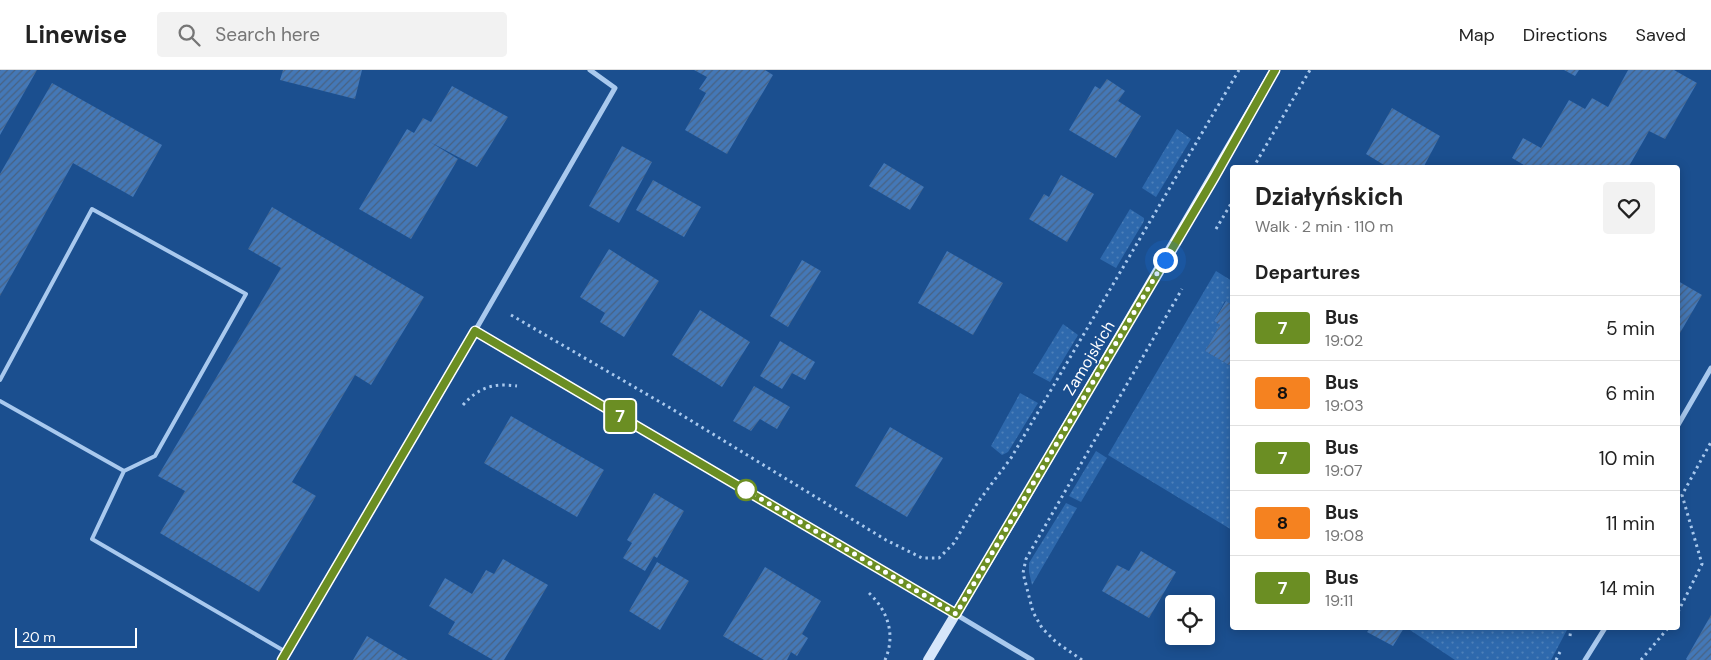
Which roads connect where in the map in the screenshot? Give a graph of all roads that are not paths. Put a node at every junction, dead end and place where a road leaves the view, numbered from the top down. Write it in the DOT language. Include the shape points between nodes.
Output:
graph roads {
  1 [pos="590,70"];
  2 [pos="1275,70"];
  3 [pos="475,331"];
  4 [pos="1711,368"];
  5 [pos="0,380"];
  6 [pos="0,401"];
  7 [pos="1680,422"];
  8 [pos="124,471"];
  9 [pos="956,614"];
  10 [pos="1604,630"];
  11 [pos="286,652"];
  12 [pos="282,660"];
  13 [pos="928,660"];
  14 [pos="1032,660"];
  15 [pos="1585,660"];
  1 -- 3 [label="street" via="615,88"];
  2 -- 9 [label="street, Zamojskich"];
  3 -- 9 [label="street"];
  3 -- 11 [label="street"];
  4 -- 7 [label="street"];
  5 -- 8 [label="lane" via="92,209 246,294 155,456"];
  6 -- 8 [label="lane"];
  8 -- 11 [label="lane" via="92,539"];
  9 -- 13 [label="street, Zamojskich"];
  9 -- 14 [label="street"];
  10 -- 15 [label="street"];
  11 -- 12 [label="street"];
}
